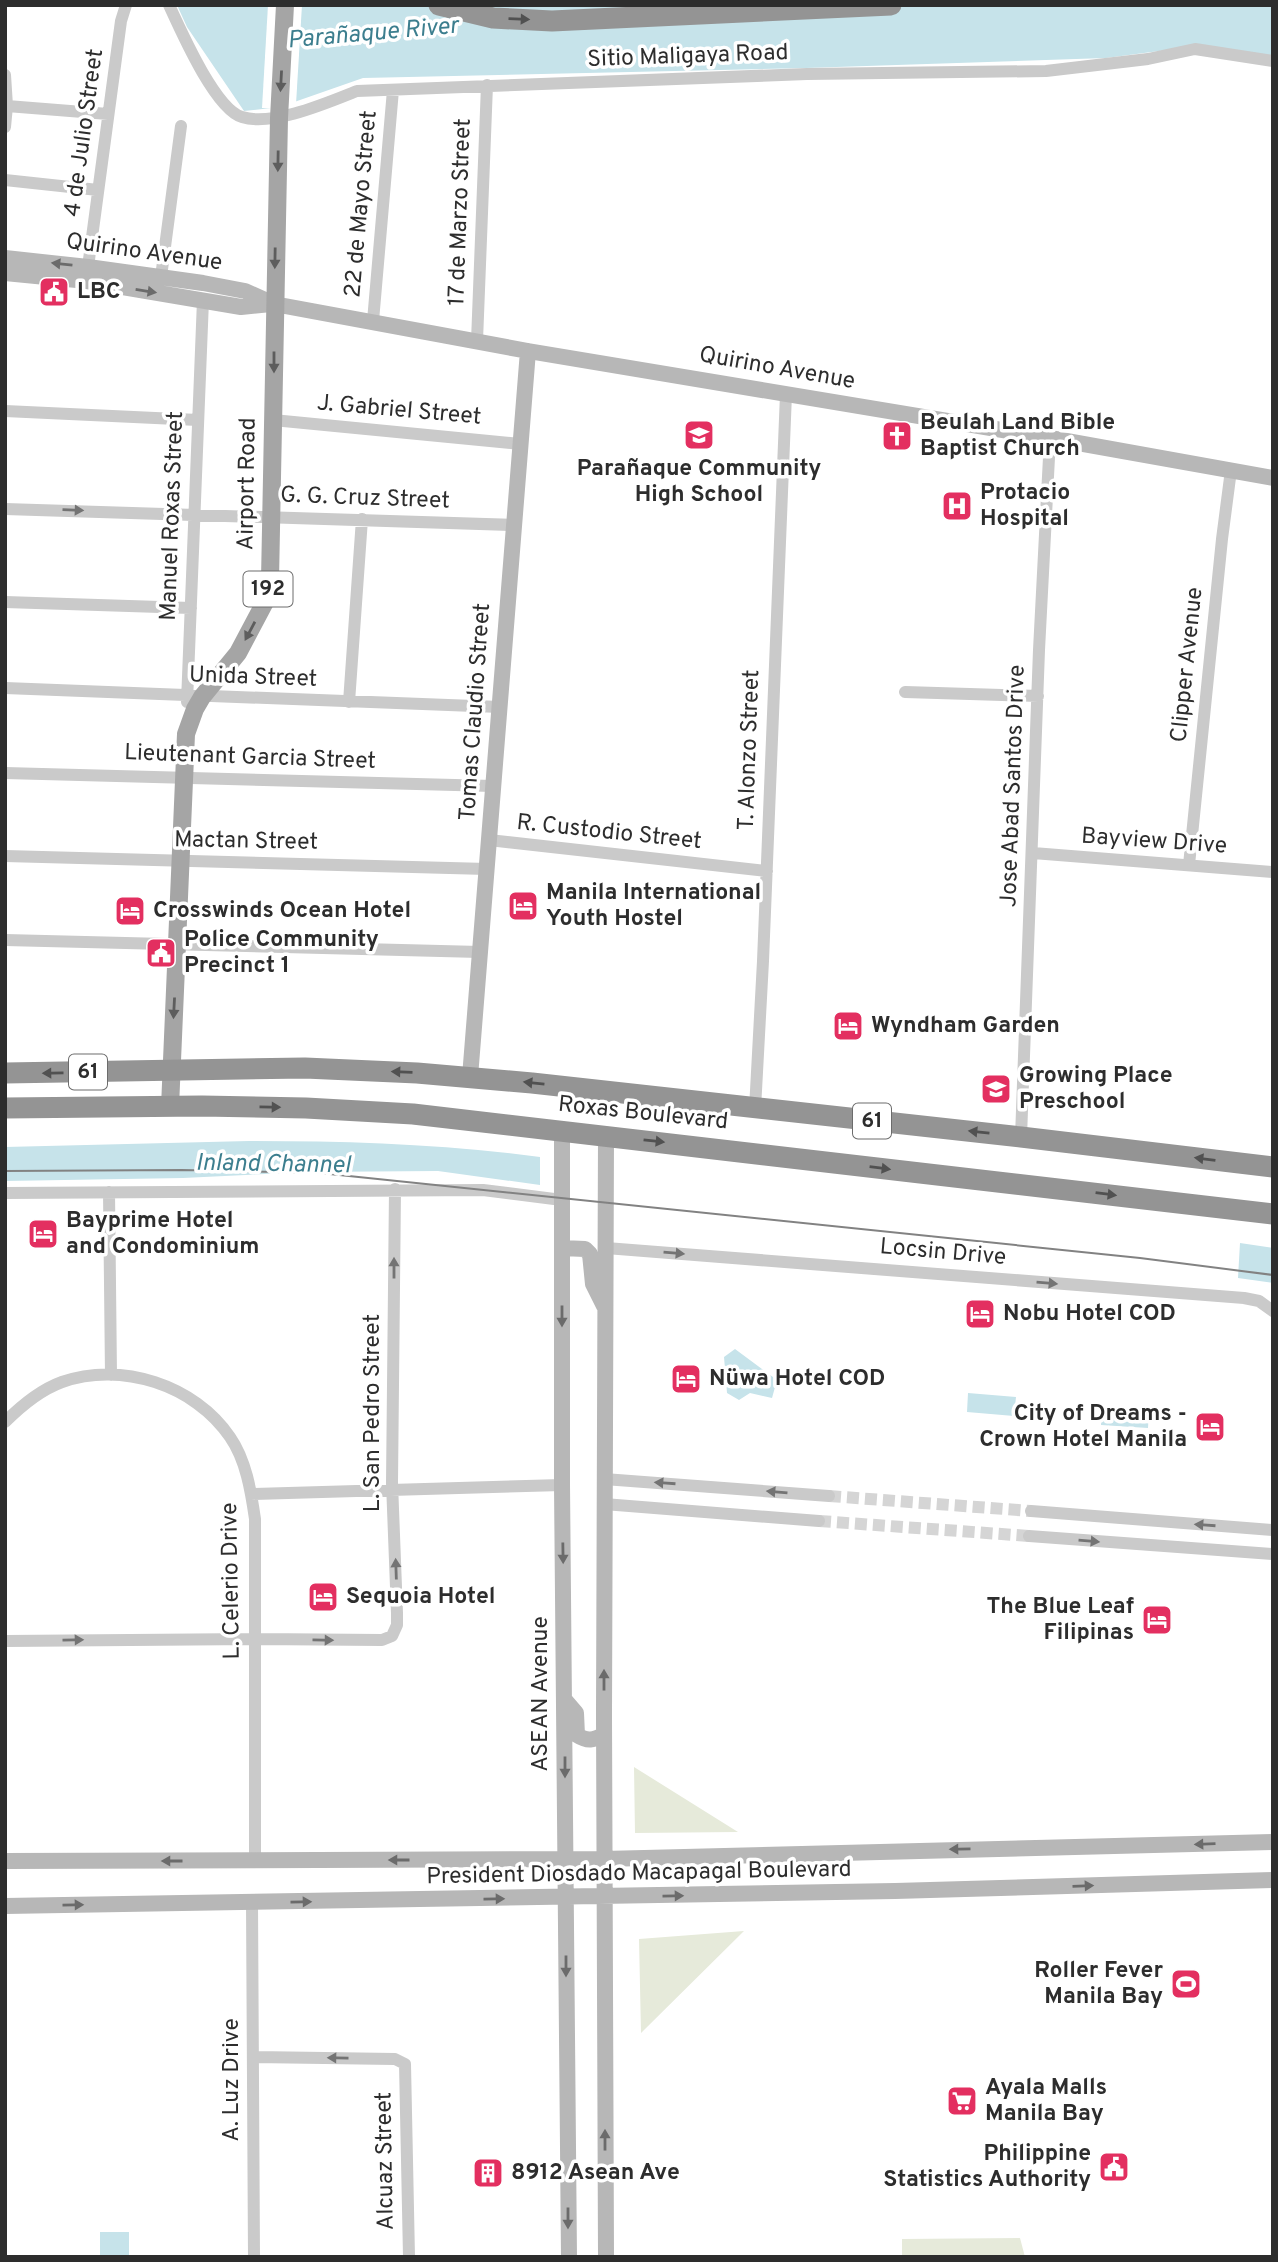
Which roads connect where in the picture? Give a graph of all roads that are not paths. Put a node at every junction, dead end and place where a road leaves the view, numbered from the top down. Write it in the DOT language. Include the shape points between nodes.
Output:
graph roads {
  1 [pos="126,5"];
  2 [pos="169,5"];
  3 [pos="285,5"];
  4 [pos="439,5"];
  5 [pos="891,5"];
  6 [pos="1273,61"];
  7 [pos="5,75"];
  8 [pos="487,85"];
  9 [pos="393,90"];
  10 [pos="7,106"];
  11 [pos="279,113"];
  12 [pos="108,114"];
  13 [pos="181,126"];
  14 [pos="5,127"];
  15 [pos="5,180"];
  16 [pos="98,190"];
  17 [pos="5,258"];
  18 [pos="88,267"];
  19 [pos="5,273"];
  20 [pos="161,277"];
  21 [pos="204,300"];
  22 [pos="274,304"];
  23 [pos="373,321"];
  24 [pos="477,341"];
  25 [pos="528,351"];
  26 [pos="786,394"];
  27 [pos="5,411"];
  28 [pos="198,420"];
  29 [pos="273,420"];
  30 [pos="1050,438"];
  31 [pos="520,444"];
  32 [pos="1231,470"];
  33 [pos="1273,478"];
  34 [pos="5,509"];
  35 [pos="194,514"];
  36 [pos="272,516"];
  37 [pos="362,520"];
  38 [pos="514,526"];
  39 [pos="5,602"];
  40 [pos="191,608"];
  41 [pos="5,688"];
  42 [pos="905,692"];
  43 [pos="1038,696"];
  44 [pos="195,697"];
  45 [pos="349,702"];
  46 [pos="500,707"];
  47 [pos="5,773"];
  48 [pos="184,776"];
  49 [pos="493,786"];
  50 [pos="489,841"];
  51 [pos="1032,853"];
  52 [pos="5,856"];
  53 [pos="180,862"];
  54 [pos="1189,865"];
  55 [pos="487,869"];
  56 [pos="767,872"];
  57 [pos="1273,872"];
  58 [pos="5,940"];
  59 [pos="177,946"];
  60 [pos="480,952"];
  61 [pos="171,1071"];
  62 [pos="5,1073"];
  63 [pos="470,1077"];
  64 [pos="170,1107"];
  65 [pos="5,1108"];
  66 [pos="755,1109"];
  67 [pos="562,1131"];
  68 [pos="606,1136"];
  69 [pos="1021,1137"];
  70 [pos="1273,1167"];
  71 [pos="394,1189"];
  72 [pos="108,1192"];
  73 [pos="5,1193"];
  74 [pos="562,1200"];
  75 [pos="1273,1214"];
  76 [pos="562,1248"];
  77 [pos="606,1248"];
  78 [pos="605,1310"];
  79 [pos="1273,1311"];
  80 [pos="111,1375"];
  81 [pos="5,1422"];
  82 [pos="604,1479"];
  83 [pos="562,1485"];
  84 [pos="393,1491"];
  85 [pos="251,1494"];
  86 [pos="829,1496"];
  87 [pos="604,1504"];
  88 [pos="1031,1511"];
  89 [pos="819,1521"];
  90 [pos="1273,1530"];
  91 [pos="1029,1536"];
  92 [pos="1273,1554"];
  93 [pos="255,1639"];
  94 [pos="5,1641"];
  95 [pos="564,1699"];
  96 [pos="604,1735"];
  97 [pos="1273,1842"];
  98 [pos="565,1859"];
  99 [pos="604,1859"];
  100 [pos="255,1860"];
  101 [pos="5,1861"];
  102 [pos="1273,1880"];
  103 [pos="604,1897"];
  104 [pos="566,1898"];
  105 [pos="252,1903"];
  106 [pos="5,1906"];
  107 [pos="254,2057"];
  108 [pos="254,2257"];
  109 [pos="409,2257"];
  110 [pos="569,2257"];
  111 [pos="606,2257"];
  1 -- 12 [label="street, 4 de Julio Street"];
  2 -- 11 [label="street, Sitio Maligaya Road" via="196,62 225,105 241,117"];
  3 -- 11 [label="main road, Airport Road / 192, one-way"];
  4 -- 5 [label="highway, one-way" via="493,19 552,21"];
  6 -- 8 [label="street, Sitio Maligaya Road" via="1195,49 1046,71"];
  7 -- 10 [label="street"];
  8 -- 9 [label="street, Sitio Maligaya Road"];
  8 -- 24 [label="street, 17 de Marzo Street"];
  9 -- 11 [label="street, Sitio Maligaya Road" via="357,91 317,107"];
  9 -- 23 [label="street, 22 de Mayo Street"];
  10 -- 12 [label="street"];
  10 -- 14 [label="street"];
  11 -- 22 [label="main road, Airport Road / 192, one-way"];
  12 -- 16 [label="street, 4 de Julio Street"];
  13 -- 20 [label="street"];
  15 -- 16 [label="street"];
  16 -- 18 [label="street, 4 de Julio Street"];
  18 -- 17 [label="main road, Quirino Avenue, one-way"];
  18 -- 20 [label="main road, Quirino Avenue"];
  19 -- 21 [label="main road, Quirino Avenue, one-way"];
  20 -- 22 [label="main road, Quirino Avenue" via="245,291"];
  21 -- 22 [label="main road, Quirino Avenue" via="241,307"];
  21 -- 28 [label="street, Manuel Roxas Street"];
  22 -- 23 [label="main road, Quirino Avenue"];
  22 -- 29 [label="main road, Airport Road / 192, one-way"];
  23 -- 24 [label="main road, Quirino Avenue"];
  24 -- 25 [label="main road, Quirino Avenue"];
  25 -- 26 [label="main road, Quirino Avenue"];
  25 -- 31 [label="main road, Tomas Claudio Street"];
  26 -- 30 [label="main road, Quirino Avenue"];
  26 -- 56 [label="street, T. Alonzo Street"];
  27 -- 28 [label="street"];
  28 -- 35 [label="street, Manuel Roxas Street"];
  29 -- 31 [label="street, J. Gabriel Street"];
  29 -- 36 [label="main road, Airport Road / 192"];
  30 -- 32 [label="main road, Quirino Avenue"];
  30 -- 43 [label="street, Jose Abad Santos Drive"];
  31 -- 38 [label="main road, Tomas Claudio Street"];
  32 -- 33 [label="main road, Quirino Avenue"];
  32 -- 54 [label="street, Clipper Avenue"];
  34 -- 35 [label="street, G. G. Cruz Street, one-way"];
  35 -- 36 [label="street, G. G. Cruz Street"];
  35 -- 40 [label="street, Manuel Roxas Street"];
  36 -- 37 [label="street, G. G. Cruz Street"];
  36 -- 44 [label="main road, Airport Road / 192, one-way" via="265,602 238,653"];
  37 -- 38 [label="street, G. G. Cruz Street"];
  37 -- 45 [label="street"];
  38 -- 46 [label="main road, Tomas Claudio Street"];
  39 -- 40 [label="street"];
  40 -- 44 [label="street, Manuel Roxas Street"];
  41 -- 44 [label="street, Unida Street"];
  42 -- 43 [label="street"];
  43 -- 51 [label="street, Jose Abad Santos Drive"];
  44 -- 45 [label="street, Unida Street"];
  44 -- 48 [label="main road, Airport Road / 192" via="186,734"];
  45 -- 46 [label="street, Unida Street"];
  46 -- 49 [label="main road, Tomas Claudio Street"];
  47 -- 48 [label="street, Lieutenant Garcia Street"];
  48 -- 49 [label="street, Lieutenant Garcia Street"];
  48 -- 53 [label="main road, Airport Road / 192"];
  49 -- 50 [label="main road, Tomas Claudio Street"];
  50 -- 55 [label="main road, Tomas Claudio Street"];
  50 -- 56 [label="street, R. Custodio Street"];
  51 -- 54 [label="street, Bayview Drive"];
  51 -- 69 [label="street, Jose Abad Santos Drive"];
  52 -- 53 [label="street, Mactan Street"];
  53 -- 55 [label="street, Mactan Street"];
  53 -- 59 [label="main road, Airport Road / 192"];
  54 -- 57 [label="street, Bayview Drive"];
  55 -- 60 [label="main road, Tomas Claudio Street"];
  56 -- 66 [label="street, T. Alonzo Street"];
  58 -- 59 [label="street"];
  59 -- 60 [label="street"];
  59 -- 61 [label="main road, Airport Road / 192, one-way"];
  60 -- 63 [label="main road, Tomas Claudio Street"];
  61 -- 62 [label="highway, Roxas Boulevard / 61, one-way"];
  63 -- 61 [label="highway, Roxas Boulevard / 61, one-way" via="305,1068"];
  61 -- 64 [label="main road, Airport Road / 192"];
  66 -- 63 [label="highway, Roxas Boulevard / 61, one-way"];
  64 -- 65 [label="highway, Roxas Boulevard / 61"];
  64 -- 67 [label="highway, Roxas Boulevard / 61, one-way" via="413,1114"];
  69 -- 66 [label="highway, Roxas Boulevard / 61, one-way"];
  67 -- 68 [label="highway, Roxas Boulevard / 61"];
  67 -- 74 [label="main road, ASEAN Avenue"];
  68 -- 75 [label="highway, Roxas Boulevard / 61, one-way"];
  68 -- 77 [label="main road"];
  70 -- 69 [label="highway, Roxas Boulevard / 61, one-way"];
  71 -- 72 [label="street"];
  71 -- 74 [label="street" via="483,1190"];
  84 -- 71 [label="street, L. San Pedro Street, one-way"];
  72 -- 73 [label="street"];
  72 -- 80 [label="street"];
  74 -- 76 [label="main road, ASEAN Avenue"];
  76 -- 78 [label="main road" via="585,1249 590,1254 593,1284"];
  76 -- 83 [label="main road, ASEAN Avenue, one-way"];
  77 -- 78 [label="main road"];
  77 -- 79 [label="street, Locsin Drive, one-way" via="1244,1298"];
  78 -- 82 [label="main road"];
  80 -- 81 [label="street, L. Celerio Drive" via="63,1382 39,1393"];
  80 -- 85 [label="street, L. Celerio Drive" via="165,1385 206,1410 230,1437"];
  86 -- 82 [label="street, one-way"];
  82 -- 87 [label="main road"];
  83 -- 84 [label="street"];
  83 -- 95 [label="main road, ASEAN Avenue, one-way"];
  84 -- 85 [label="street"];
  93 -- 84 [label="street, L. San Pedro Street, one-way" via="382,1640 392,1636 397,1625"];
  85 -- 93 [label="street, L. Celerio Drive"];
  87 -- 89 [label="street"];
  96 -- 87 [label="main road, one-way"];
  90 -- 88 [label="street, one-way"];
  91 -- 92 [label="street, one-way"];
  94 -- 93 [label="street, one-way"];
  93 -- 100 [label="street, L. Celerio Drive"];
  95 -- 96 [label="main road" via="576,1713 578,1735 584,1740"];
  95 -- 98 [label="main road, ASEAN Avenue, one-way"];
  96 -- 99 [label="main road"];
  97 -- 99 [label="main road, President Diosdado Macapagal Boulevard, one-way"];
  98 -- 99 [label="main road, President Diosdado Macapagal Boulevard"];
  98 -- 100 [label="main road, President Diosdado Macapagal Boulevard, one-way"];
  98 -- 104 [label="main road, ASEAN Avenue"];
  99 -- 103 [label="main road"];
  100 -- 101 [label="main road, President Diosdado Macapagal Boulevard, one-way"];
  103 -- 102 [label="main road, President Diosdado Macapagal Boulevard, one-way"];
  103 -- 104 [label="main road, President Diosdado Macapagal Boulevard"];
  111 -- 103 [label="main road, one-way"];
  105 -- 104 [label="main road, President Diosdado Macapagal Boulevard, one-way"];
  104 -- 110 [label="main road, ASEAN Avenue, one-way"];
  106 -- 105 [label="main road, President Diosdado Macapagal Boulevard, one-way"];
  105 -- 107 [label="street, A. Luz Drive"];
  107 -- 108 [label="street, A. Luz Drive"];
  109 -- 107 [label="street, Alcuaz Street, one-way" via="405,2064 395,2059"];
}
